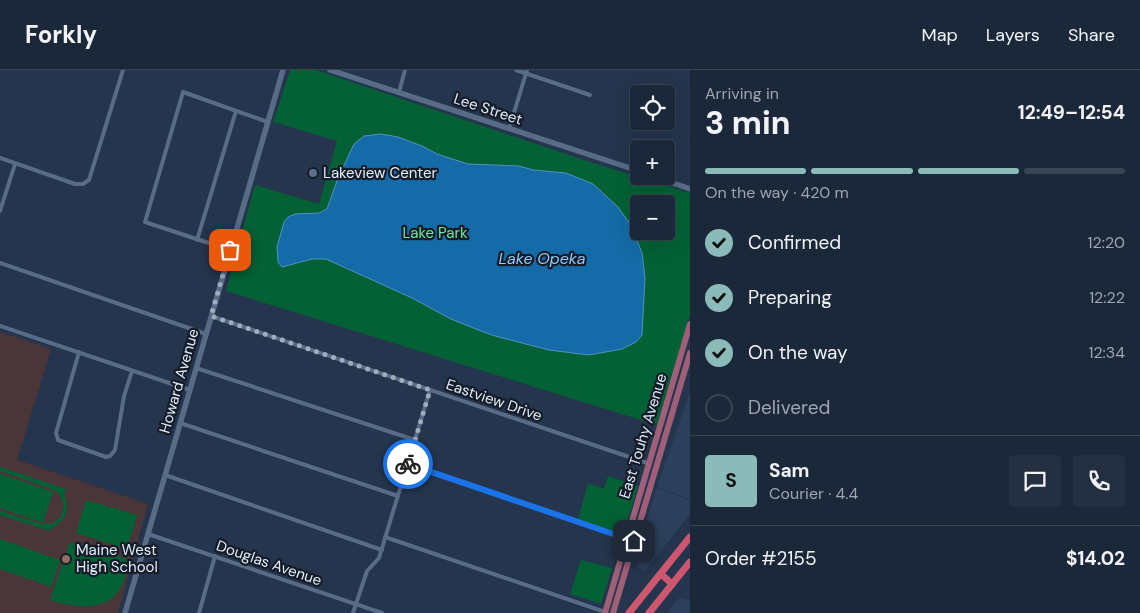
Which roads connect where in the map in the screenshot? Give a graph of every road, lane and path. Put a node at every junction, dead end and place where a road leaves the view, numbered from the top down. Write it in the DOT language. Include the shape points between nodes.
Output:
graph roads {
  1 [pos="124,70"];
  2 [pos="283,70"];
  3 [pos="330,70"];
  4 [pos="405,70"];
  5 [pos="516,70"];
  6 [pos="526,72"];
  7 [pos="399,92"];
  8 [pos="590,95"];
  9 [pos="236,111"];
  10 [pos="268,122"];
  11 [pos="509,129"];
  12 [pos="0,158"];
  13 [pos="15,164"];
  14 [pos="630,168"];
  15 [pos="675,183"];
  16 [pos="690,188"];
  17 [pos="0,211"];
  18 [pos="197,240"];
  19 [pos="230,250"];
  20 [pos="0,264"];
  21 [pos="211,316"];
  22 [pos="690,324"];
  23 [pos="0,326"];
  24 [pos="206,334"];
  25 [pos="79,352"];
  26 [pos="690,353"];
  27 [pos="196,368"];
  28 [pos="132,370"];
  29 [pos="190,390"];
  30 [pos="430,390"];
  31 [pos="180,423"];
  32 [pos="415,440"];
  33 [pos="648,463"];
  34 [pos="408,465"];
  35 [pos="656,466"];
  36 [pos="165,475"];
  37 [pos="398,496"];
  38 [pos="148,534"];
  39 [pos="385,537"];
  40 [pos="690,537"];
  41 [pos="626,538"];
  42 [pos="634,541"];
  43 [pos="382,550"];
  44 [pos="215,556"];
  45 [pos="690,562"];
  46 [pos="661,574"];
  47 [pos="672,584"];
  48 [pos="356,604"];
  49 [pos="605,612"];
  50 [pos="125,613"];
  51 [pos="199,613"];
  52 [pos="354,613"];
  53 [pos="382,613"];
  54 [pos="613,613"];
  55 [pos="629,613"];
  56 [pos="649,613"];
  1 -- 13 [label="street" via="92,176 86,182 75,184"];
  2 -- 10 [label="street, Howard Avenue"];
  3 -- 7 [label="street, Lee Street"];
  4 -- 7 [label="street"];
  5 -- 6 [label="street"];
  6 -- 8 [label="street"];
  6 -- 11 [label="street"];
  7 -- 11 [label="street, Lee Street"];
  9 -- 10 [label="street"];
  9 -- 18 [label="street"];
  9 -- 18 [label="street" via="183,92 145,222"];
  10 -- 19 [label="street, Howard Avenue"];
  11 -- 14 [label="street, Lee Street"];
  12 -- 13 [label="street"];
  13 -- 17 [label="street"];
  15 -- 16 [label="street"];
  18 -- 19 [label="street"];
  19 -- 21 [label="street, Howard Avenue"];
  20 -- 24 [label="street"];
  21 -- 24 [label="street, Howard Avenue"];
  21 -- 30 [label="street, Eastview Drive"];
  22 -- 33 [label="main road, East Touhy Avenue"];
  23 -- 25 [label="street"];
  24 -- 27 [label="street, Howard Avenue"];
  25 -- 28 [label="street"];
  25 -- 28 [label="street" via="56,438 106,457 115,450"];
  26 -- 35 [label="main road, East Touhy Avenue"];
  27 -- 29 [label="street, Howard Avenue"];
  27 -- 32 [label="street"];
  28 -- 29 [label="street"];
  29 -- 31 [label="street, Howard Avenue"];
  30 -- 32 [label="street"];
  30 -- 33 [label="street, Eastview Drive"];
  31 -- 36 [label="street, Howard Avenue"];
  31 -- 37 [label="street"];
  32 -- 34 [label="street"];
  33 -- 35 [label="street, Eastview Drive"];
  33 -- 41 [label="main road, East Touhy Avenue"];
  34 -- 37 [label="street"];
  34 -- 41 [label="street"];
  35 -- 42 [label="main road, East Touhy Avenue"];
  36 -- 38 [label="street, Howard Avenue"];
  36 -- 43 [label="street"];
  37 -- 39 [label="street"];
  38 -- 44 [label="street, Douglas Avenue"];
  38 -- 50 [label="street, Howard Avenue"];
  39 -- 43 [label="street"];
  39 -- 49 [label="street"];
  40 -- 46 [label="highway"];
  41 -- 42 [label="street"];
  41 -- 49 [label="main road, East Touhy Avenue"];
  42 -- 54 [label="main road, East Touhy Avenue"];
  43 -- 48 [label="street" via="367,571"];
  44 -- 48 [label="street, Douglas Avenue"];
  44 -- 51 [label="street"];
  45 -- 47 [label="highway"];
  46 -- 47 [label="highway"];
  46 -- 55 [label="highway"];
  47 -- 56 [label="highway"];
  48 -- 52 [label="street"];
  48 -- 53 [label="street, Douglas Avenue"];
}
